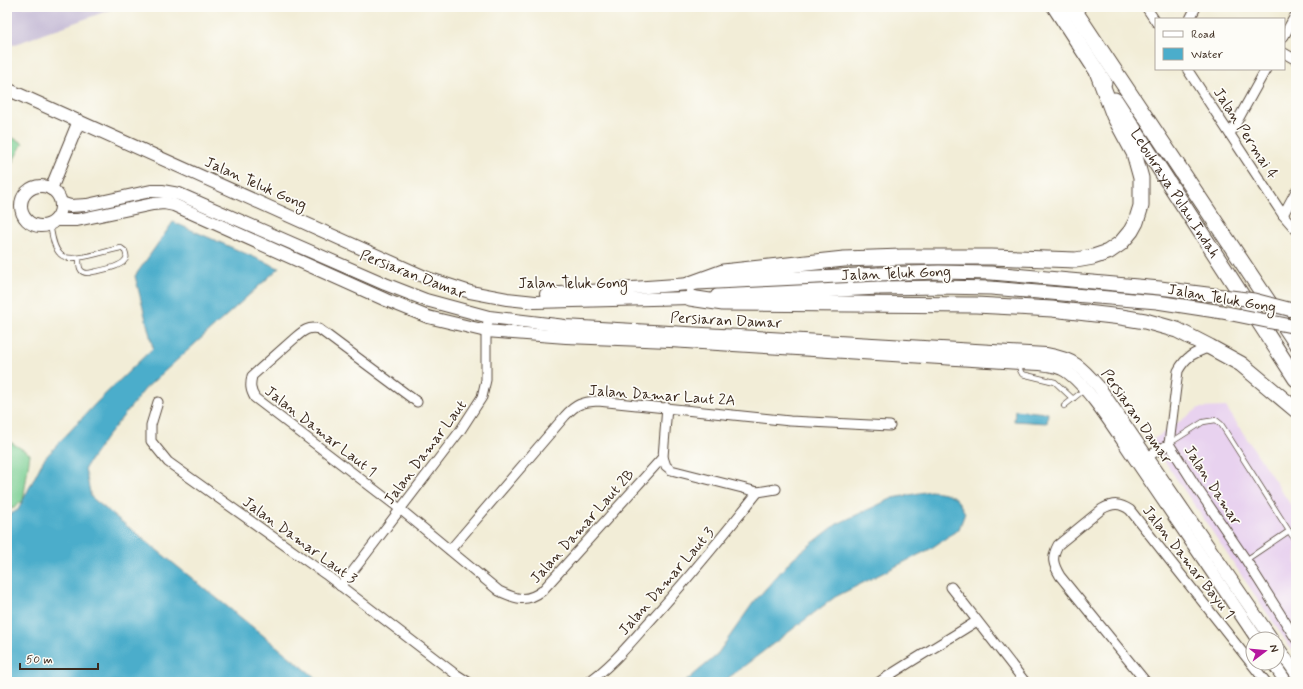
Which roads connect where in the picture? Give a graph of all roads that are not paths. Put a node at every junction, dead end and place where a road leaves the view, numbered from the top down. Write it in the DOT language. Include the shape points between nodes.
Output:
graph roads {
  1 [pos="1055,7"];
  2 [pos="1072,7"];
  3 [pos="1146,7"];
  4 [pos="1196,7"];
  5 [pos="1296,14"];
  6 [pos="1190,18"];
  7 [pos="1155,20"];
  8 [pos="1285,34"];
  9 [pos="1285,54"];
  10 [pos="1296,60"];
  11 [pos="1188,70"];
  12 [pos="1265,70"];
  13 [pos="1098,74"];
  14 [pos="7,88"];
  15 [pos="79,121"];
  16 [pos="1230,134"];
  17 [pos="51,189"];
  18 [pos="1296,191"];
  19 [pos="61,203"];
  20 [pos="1282,215"];
  21 [pos="53,222"];
  22 [pos="1296,230"];
  23 [pos="79,258"];
  24 [pos="690,291"];
  25 [pos="1296,311"];
  26 [pos="489,317"];
  27 [pos="1296,327"];
  28 [pos="486,331"];
  29 [pos="1296,343"];
  30 [pos="1210,347"];
  31 [pos="1020,363"];
  32 [pos="1296,379"];
  33 [pos="1085,388"];
  34 [pos="1073,399"];
  35 [pos="158,402"];
  36 [pos="417,402"];
  37 [pos="1064,406"];
  38 [pos="667,407"];
  39 [pos="1296,410"];
  40 [pos="890,426"];
  41 [pos="1169,444"];
  42 [pos="663,457"];
  43 [pos="1147,457"];
  44 [pos="776,489"];
  45 [pos="758,492"];
  46 [pos="400,509"];
  47 [pos="1289,530"];
  48 [pos="1296,542"];
  49 [pos="450,550"];
  50 [pos="1246,560"];
  51 [pos="340,586"];
  52 [pos="951,587"];
  53 [pos="977,621"];
  54 [pos="1252,631"];
  55 [pos="1267,631"];
  56 [pos="1296,639"];
  57 [pos="1285,657"];
  58 [pos="1279,671"];
  59 [pos="1296,673"];
  60 [pos="468,682"];
  61 [pos="588,682"];
  62 [pos="879,682"];
  63 [pos="1024,682"];
  64 [pos="1146,682"];
  65 [pos="1266,682"];
  66 [pos="1286,682"];
  1 -- 13 [label="main road, Lebuhraya Pulau Indah"];
  2 -- 29 [label="main road, Lebuhraya Pulau Indah"];
  3 -- 7 [label="street"];
  4 -- 6 [label="street"];
  5 -- 8 [label="street"];
  9 -- 10 [label="street"];
  11 -- 16 [label="street, Jalan Permai 4"];
  12 -- 16 [label="street"];
  13 -- 24 [label="main road" via="1114,116 1134,153 1141,178 1141,206 1136,222 1121,243 1108,252 1093,258 1076,260 991,257 844,259 723,272"];
  13 -- 32 [label="main road, Lebuhraya Pulau Indah"];
  14 -- 15 [label="street, Jalan Teluk Gong"];
  15 -- 17 [label="street"];
  15 -- 24 [label="street, Jalan Teluk Gong" via="427,278 470,292 535,302"];
  16 -- 20 [label="street, Jalan Permai 4"];
  17 -- 19 [label="street"];
  17 -- 21 [label="street" via="38,186 31,189 23,199 22,206 26,218 31,223 44,226"];
  18 -- 20 [label="street"];
  19 -- 21 [label="street" via="60,214"];
  19 -- 26 [label="street, Persiaran Damar" via="70,206 87,205 151,191 179,194 412,295"];
  20 -- 22 [label="street, Jalan Permai 4"];
  21 -- 23 [label="lane" via="55,244 60,254 64,258"];
  21 -- 28 [label="street, Persiaran Damar" via="77,220 153,204 174,205 428,317"];
  23 -- 23 [label="lane" via="121,248 125,251 126,258 120,264 88,273 81,271"];
  24 -- 25 [label="main road, Jalan Teluk Gong, bridge" via="878,274 991,273 1167,288 1254,300"];
  24 -- 27 [label="main road, Jalan Teluk Gong, bridge" via="991,288 1157,302"];
  24 -- 30 [label="main road" via="723,303 976,305 1052,309 1145,321 1177,330"];
  26 -- 28 [label="street, Jalan Damar Laut"];
  26 -- 43 [label="street, Persiaran Damar" via="565,326 1062,357 1076,363 1100,387"];
  28 -- 31 [label="street, Persiaran Damar"];
  28 -- 46 [label="street, Jalan Damar Laut" via="486,380 482,397 460,431"];
  30 -- 39 [label="main road" via="1241,364"];
  30 -- 41 [label="street, Jalan Damar" via="1195,353 1183,362 1178,371"];
  31 -- 33 [label="street, Persiaran Damar" via="1063,369"];
  31 -- 34 [label="lane" via="1022,374 1054,382"];
  33 -- 34 [label="lane"];
  33 -- 54 [label="street, Persiaran Damar"];
  34 -- 37 [label="lane"];
  35 -- 51 [label="street, Jalan Damar Laut 3" via="151,425 151,441 168,462"];
  36 -- 46 [label="street, Jalan Damar Laut 1" via="319,329 314,328 296,337 252,376 250,382 255,398"];
  38 -- 40 [label="street, Jalan Damar Laut 2A" via="790,420"];
  38 -- 42 [label="street"];
  38 -- 49 [label="street, Jalan Damar Laut 2A" via="598,401 578,404"];
  41 -- 43 [label="street"];
  41 -- 47 [label="lane" via="1203,422 1216,420"];
  41 -- 50 [label="street, Jalan Damar"];
  42 -- 45 [label="street" via="666,466 671,470"];
  42 -- 49 [label="street, Jalan Damar Laut 2B" via="535,597 513,598 499,591"];
  43 -- 55 [label="street, Persiaran Damar"];
  44 -- 45 [label="street"];
  45 -- 61 [label="street, Jalan Damar Laut 3" via="628,645"];
  46 -- 49 [label="street, Jalan Damar Laut 2B"];
  46 -- 51 [label="street, Jalan Damar Laut"];
  47 -- 48 [label="lane"];
  47 -- 50 [label="lane"];
  50 -- 56 [label="street, Jalan Damar"];
  51 -- 60 [label="street, Jalan Damar Laut 3"];
  52 -- 53 [label="street"];
  53 -- 62 [label="street"];
  53 -- 63 [label="street"];
  57 -- 59 [label="street"];
  58 -- 66 [label="street"];
  64 -- 65 [label="street, Jalan Damar Bayu 1" via="1055,567 1054,553 1058,545 1108,505 1116,504 1130,510"];
}
